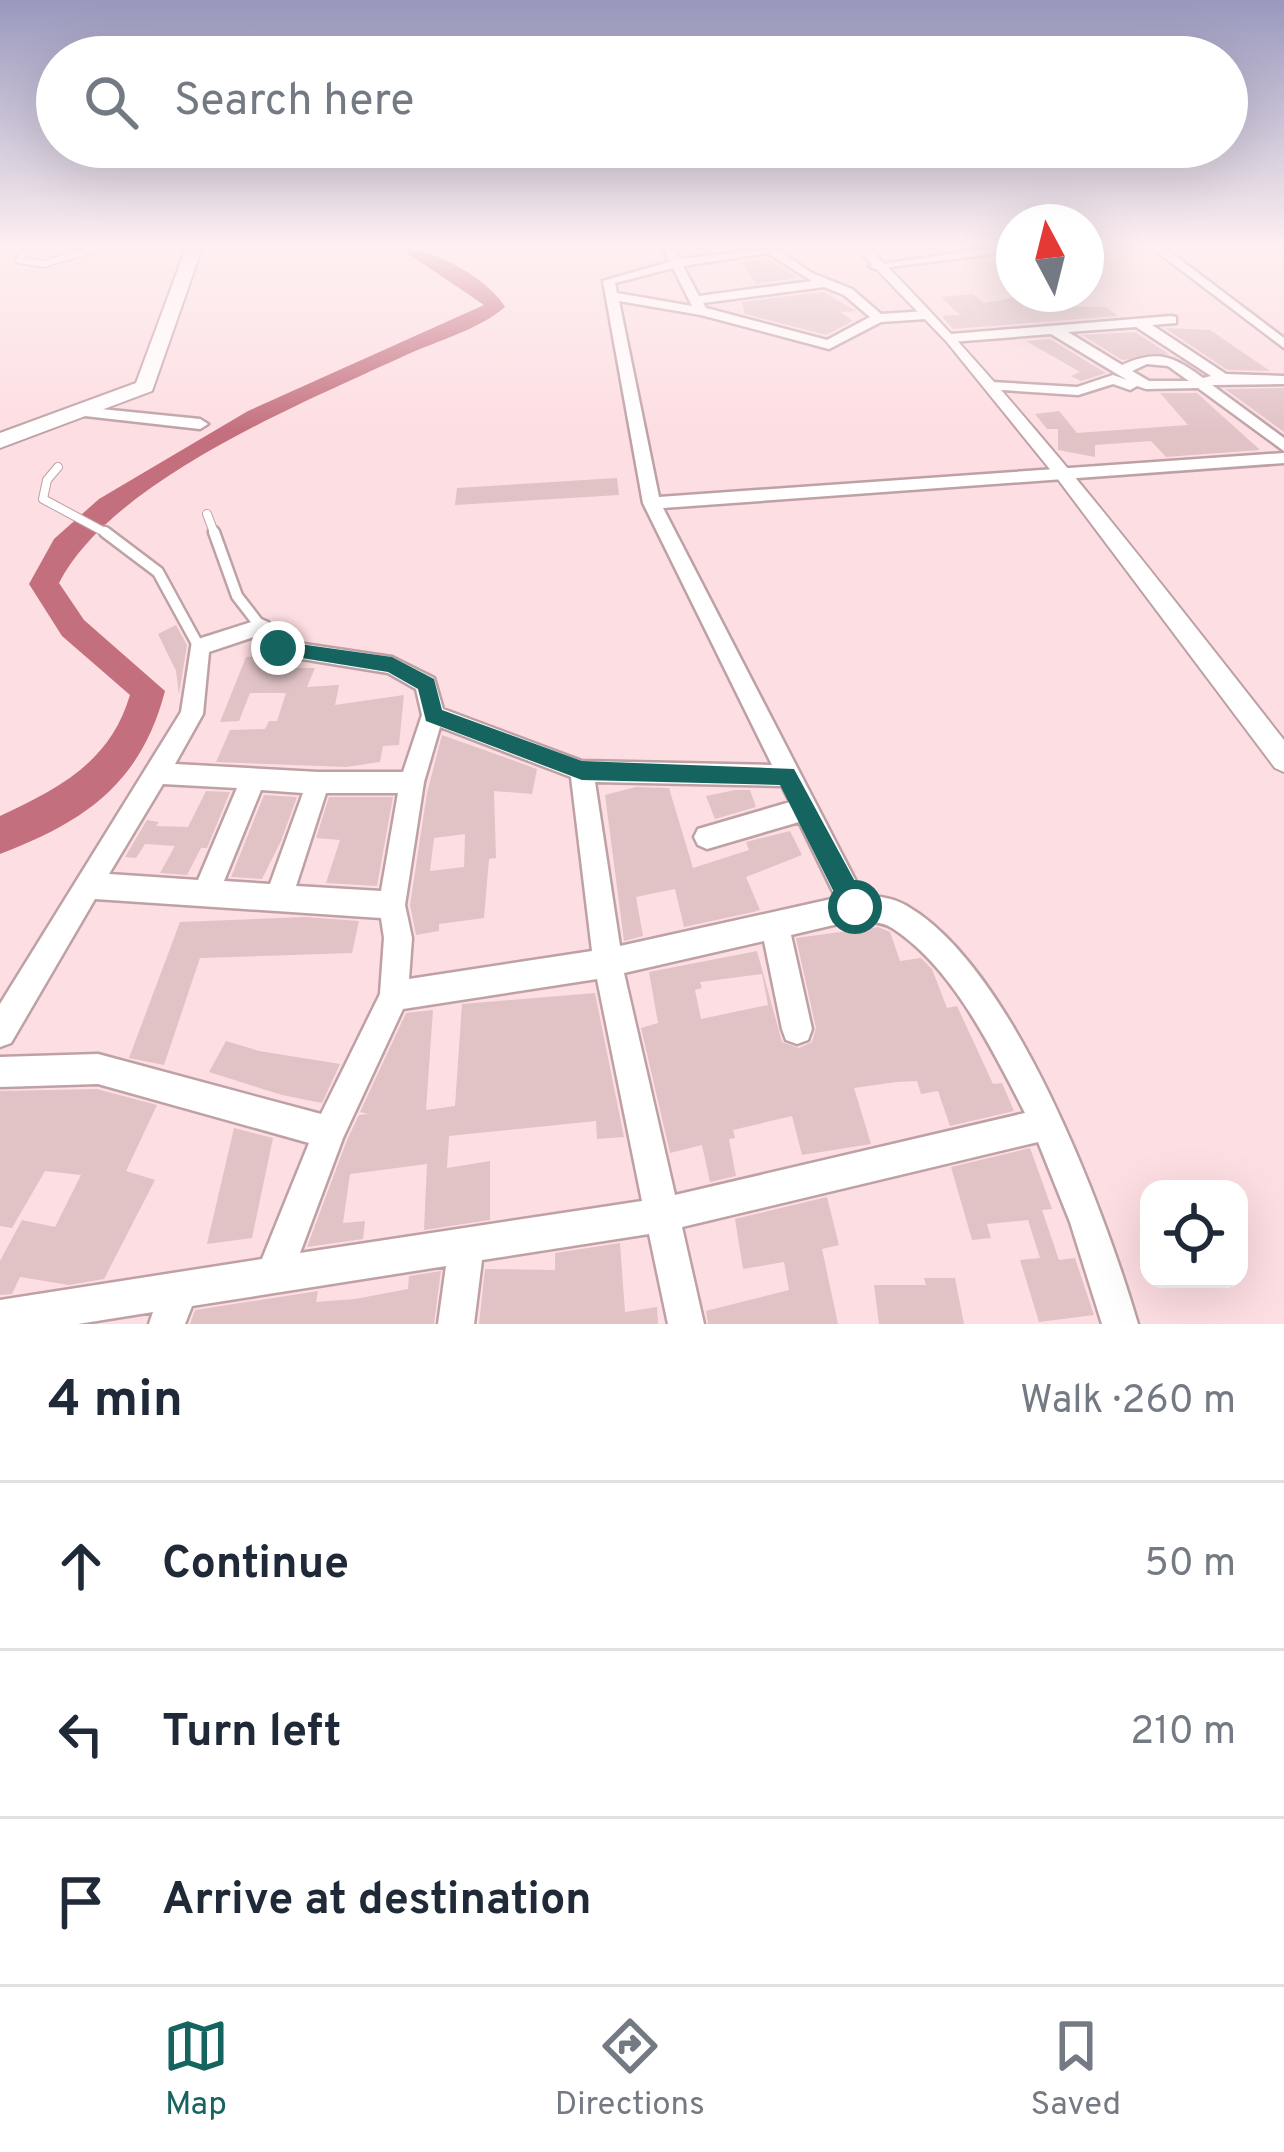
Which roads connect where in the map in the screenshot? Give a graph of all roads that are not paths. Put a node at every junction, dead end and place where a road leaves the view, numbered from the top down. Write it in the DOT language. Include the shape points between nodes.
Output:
graph roads {
  1 [pos="174,310"];
  2 [pos="614,310"];
  3 [pos="715,310"];
  4 [pos="869,310"];
  5 [pos="920,310"];
  6 [pos="1239,310"];
  7 [pos="926,316"];
  8 [pos="878,318"];
  9 [pos="1171,320"];
  10 [pos="1139,323"];
  11 [pos="1051,328"];
  12 [pos="951,338"];
  13 [pos="1284,344"];
  14 [pos="1122,370"];
  15 [pos="1223,378"];
  16 [pos="1284,380"];
  17 [pos="1203,383"];
  18 [pos="1146,385"];
  19 [pos="991,386"];
  20 [pos="80,412"];
  21 [pos="200,424"];
  22 [pos="0,441"];
  23 [pos="1284,446"];
  24 [pos="1284,458"];
  25 [pos="58,467"];
  26 [pos="1064,474"];
  27 [pos="652,503"];
  28 [pos="208,514"];
  29 [pos="261,627"];
  30 [pos="199,647"];
  31 [pos="433,715"];
  32 [pos="1284,760"];
  33 [pos="582,771"];
  34 [pos="160,773"];
  35 [pos="786,776"];
  36 [pos="253,779"];
  37 [pos="412,782"];
  38 [pos="318,783"];
  39 [pos="804,809"];
  40 [pos="707,837"];
  41 [pos="90,886"];
  42 [pos="207,891"];
  43 [pos="279,897"];
  44 [pos="392,905"];
  45 [pos="855,907"];
  46 [pos="775,927"];
  47 [pos="608,963"];
  48 [pos="394,996"];
  49 [pos="797,1029"];
  50 [pos="0,1032"];
  51 [pos="0,1072"];
  52 [pos="1048,1124"];
  53 [pos="329,1132"];
  54 [pos="666,1214"];
  55 [pos="467,1244"];
  56 [pos="274,1274"];
  57 [pos="173,1307"];
  58 [pos="0,1318"];
  59 [pos="456,1324"];
  60 [pos="686,1324"];
  61 [pos="1120,1324"];
  1 -- 20 [label="main road" via="145,387"];
  2 -- 27 [label="street"];
  3 -- 8 [label="street" via="829,345"];
  4 -- 8 [label="street"];
  5 -- 7 [label="street"];
  6 -- 13 [label="street"];
  7 -- 8 [label="street"];
  7 -- 12 [label="street"];
  9 -- 10 [label="street"];
  10 -- 11 [label="street"];
  10 -- 15 [label="street"];
  11 -- 12 [label="street"];
  11 -- 14 [label="street"];
  12 -- 19 [label="street"];
  14 -- 17 [label="street" via="1165,359"];
  14 -- 18 [label="street"];
  15 -- 16 [label="street"];
  15 -- 17 [label="street"];
  17 -- 18 [label="street"];
  17 -- 23 [label="street"];
  18 -- 19 [label="street" via="1106,379 1078,391"];
  19 -- 26 [label="street"];
  20 -- 21 [label="street"];
  20 -- 22 [label="main road"];
  24 -- 26 [label="street"];
  25 -- 30 [label="lane" via="43,499 92,521 156,570"];
  26 -- 27 [label="street"];
  26 -- 32 [label="street"];
  27 -- 35 [label="street"];
  28 -- 29 [label="lane" via="237,596"];
  29 -- 30 [label="street"];
  29 -- 31 [label="street" via="278,648 392,665 427,684"];
  30 -- 34 [label="street" via="192,714"];
  31 -- 33 [label="street"];
  31 -- 37 [label="street"];
  33 -- 35 [label="street"];
  33 -- 47 [label="street"];
  34 -- 36 [label="street"];
  34 -- 41 [label="street"];
  35 -- 39 [label="street"];
  36 -- 38 [label="street"];
  36 -- 42 [label="street"];
  37 -- 38 [label="street"];
  37 -- 44 [label="street"];
  38 -- 43 [label="street"];
  39 -- 40 [label="street"];
  39 -- 45 [label="street"];
  41 -- 42 [label="street"];
  41 -- 50 [label="street"];
  42 -- 43 [label="street"];
  43 -- 44 [label="street"];
  44 -- 48 [label="street"];
  45 -- 46 [label="street"];
  45 -- 52 [label="street" via="896,914 935,946 988,1018"];
  46 -- 47 [label="street"];
  46 -- 49 [label="street"];
  47 -- 48 [label="street"];
  47 -- 54 [label="street"];
  48 -- 53 [label="street"];
  51 -- 53 [label="street" via="98,1070"];
  52 -- 54 [label="street"];
  52 -- 61 [label="street"];
  53 -- 56 [label="street"];
  54 -- 55 [label="street"];
  54 -- 60 [label="street"];
  55 -- 56 [label="street"];
  55 -- 59 [label="street"];
  56 -- 57 [label="street"];
  57 -- 58 [label="street"];
}
